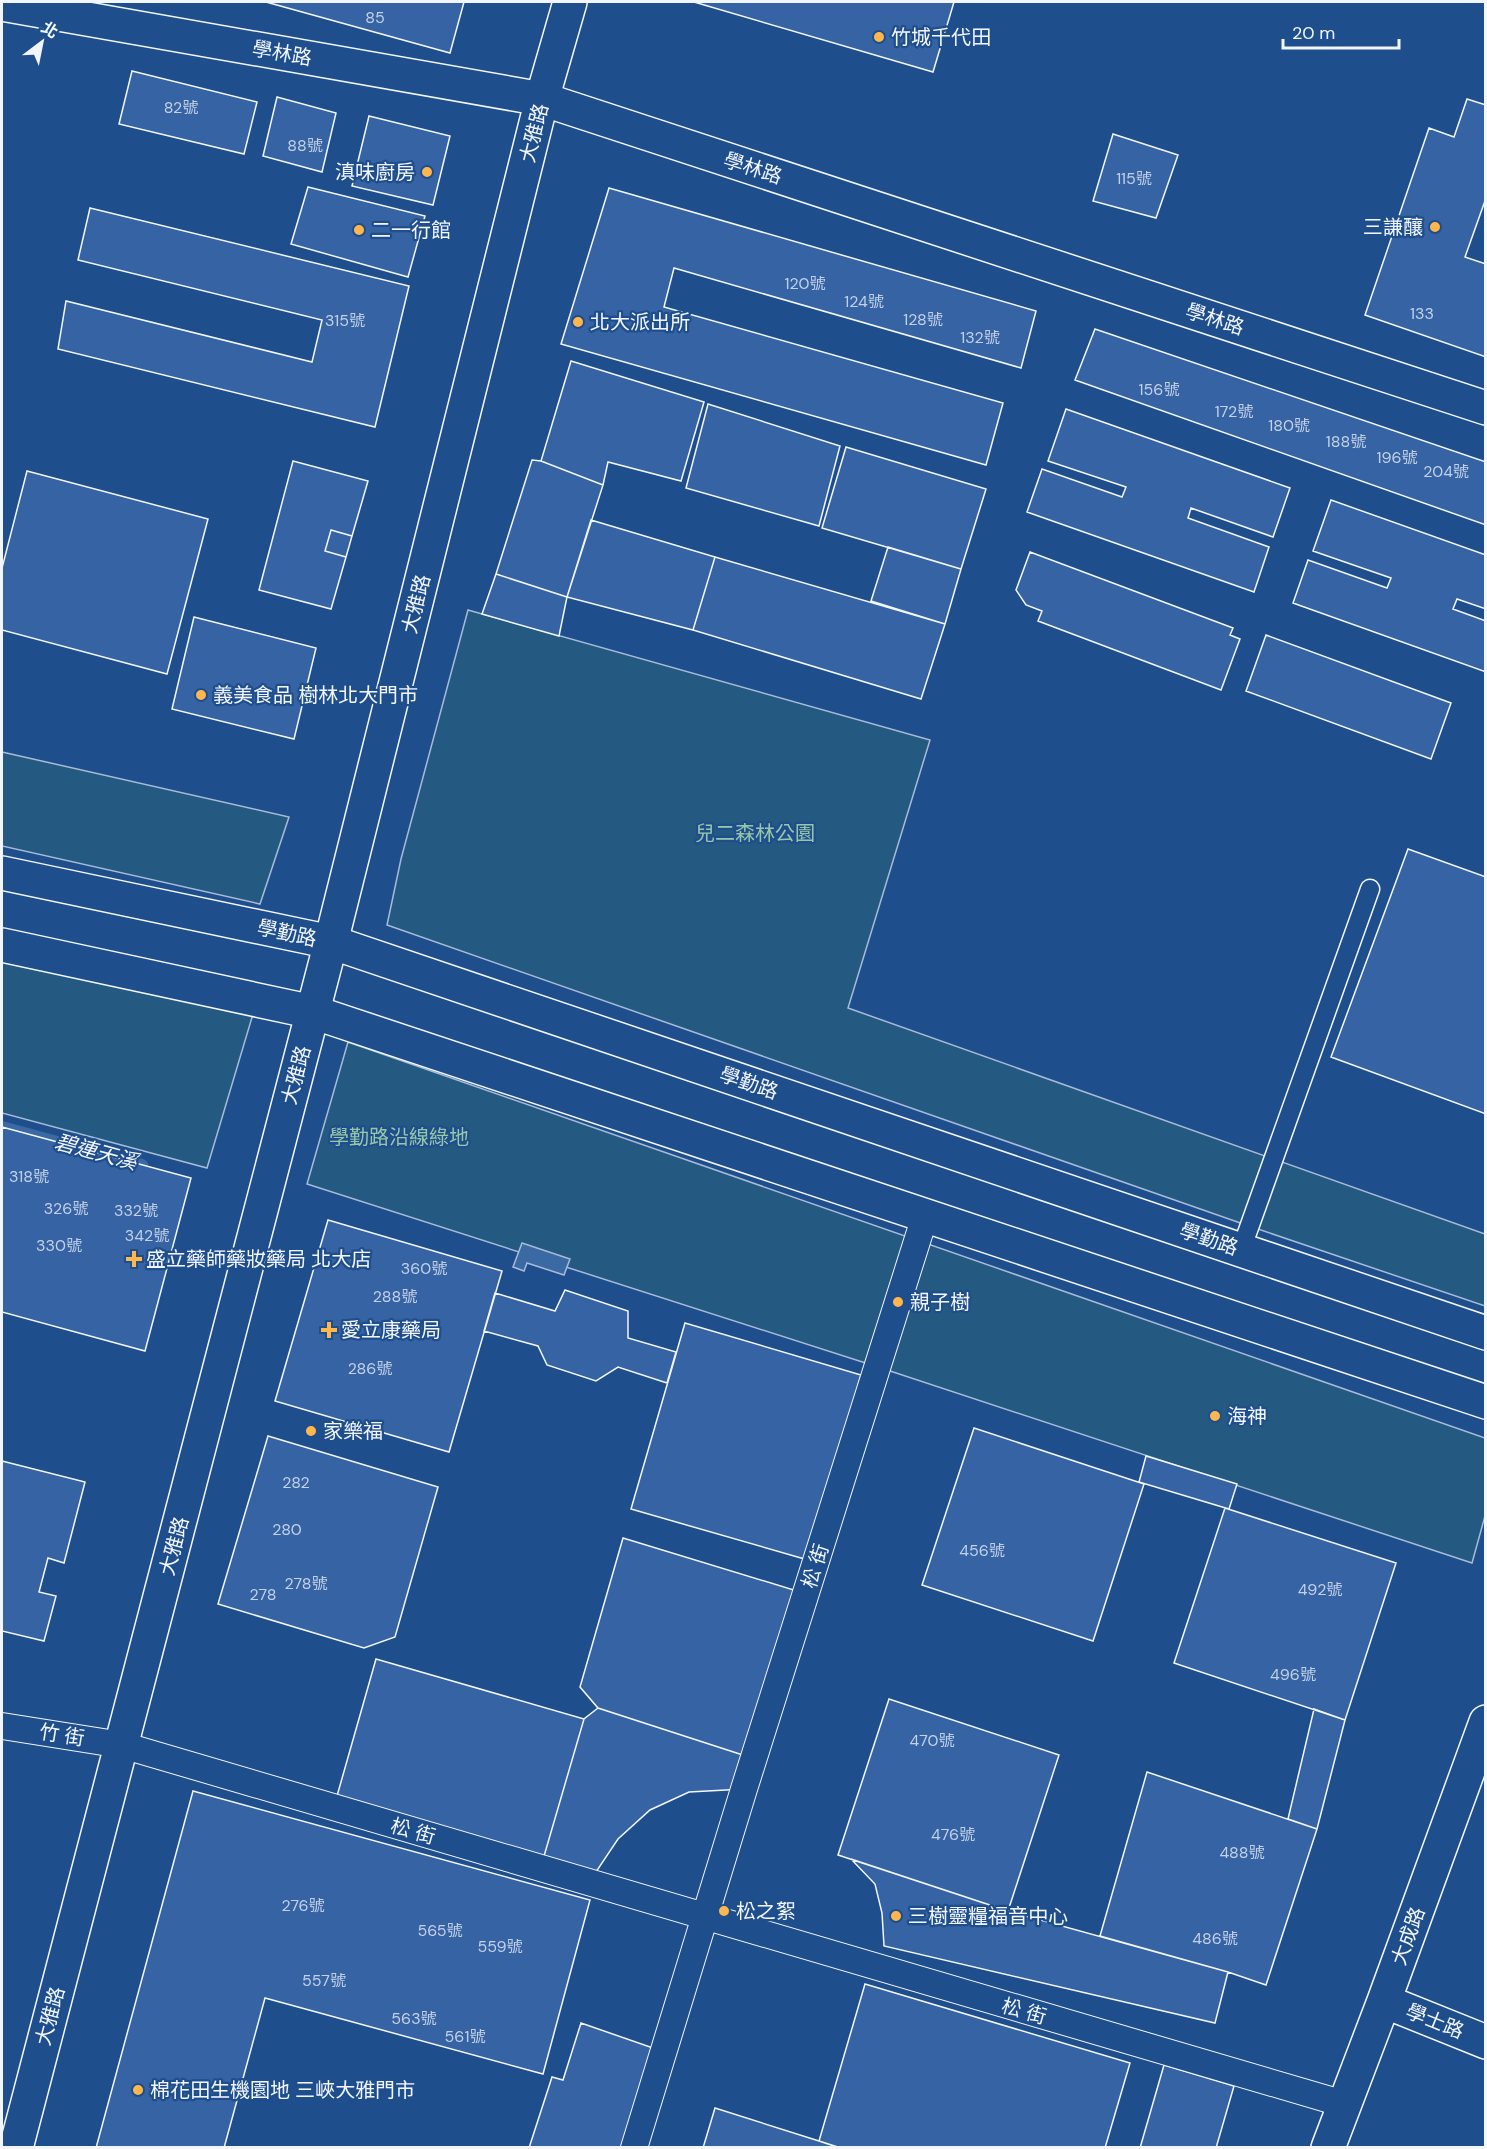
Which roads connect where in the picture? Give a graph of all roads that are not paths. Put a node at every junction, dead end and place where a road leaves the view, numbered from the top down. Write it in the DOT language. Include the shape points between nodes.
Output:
graph roads {
  1 [pos="570,2"];
  2 [pos="2,4"];
  3 [pos="542,99"];
  4 [pos="1485,408"];
  5 [pos="2,873"];
  6 [pos="1370,889"];
  7 [pos="332,942"];
  8 [pos="2,945"];
  9 [pos="313,1012"];
  10 [pos="926,1216"];
  11 [pos="1241,1250"];
  12 [pos="1485,1333"];
  13 [pos="1485,1402"];
  14 [pos="1485,1722"];
  15 [pos="2,1726"];
  16 [pos="122,1745"];
  17 [pos="705,1916"];
  18 [pos="1384,2001"];
  19 [pos="1485,2042"];
  20 [pos="1344,2104"];
  21 [pos="16,2148"];
  22 [pos="634,2148"];
  23 [pos="1328,2148"];
  1 -- 3 [label="street, 大雅路"];
  2 -- 3 [label="street, 學林路"];
  3 -- 4 [label="street, 學林路"];
  3 -- 7 [label="street, 大雅路"];
  5 -- 7 [label="street, 學勤路"];
  6 -- 11 [label="lane"];
  7 -- 9 [label="street, 大雅路"];
  7 -- 11 [label="street, 學勤路"];
  8 -- 9 [label="street"];
  9 -- 10 [label="street"];
  9 -- 16 [label="street, 大雅路"];
  10 -- 13 [label="street"];
  10 -- 17 [label="street, 松 街"];
  11 -- 12 [label="street, 學勤路"];
  14 -- 18 [label="street, 大成路"];
  15 -- 16 [label="street, 竹 街"];
  16 -- 17 [label="street, 松 街"];
  16 -- 21 [label="street, 大雅路"];
  17 -- 20 [label="street, 松 街"];
  17 -- 22 [label="street, 松 街"];
  18 -- 19 [label="street, 學士路"];
  18 -- 20 [label="street, 大成路"];
  20 -- 23 [label="street, 大成路"];
}
